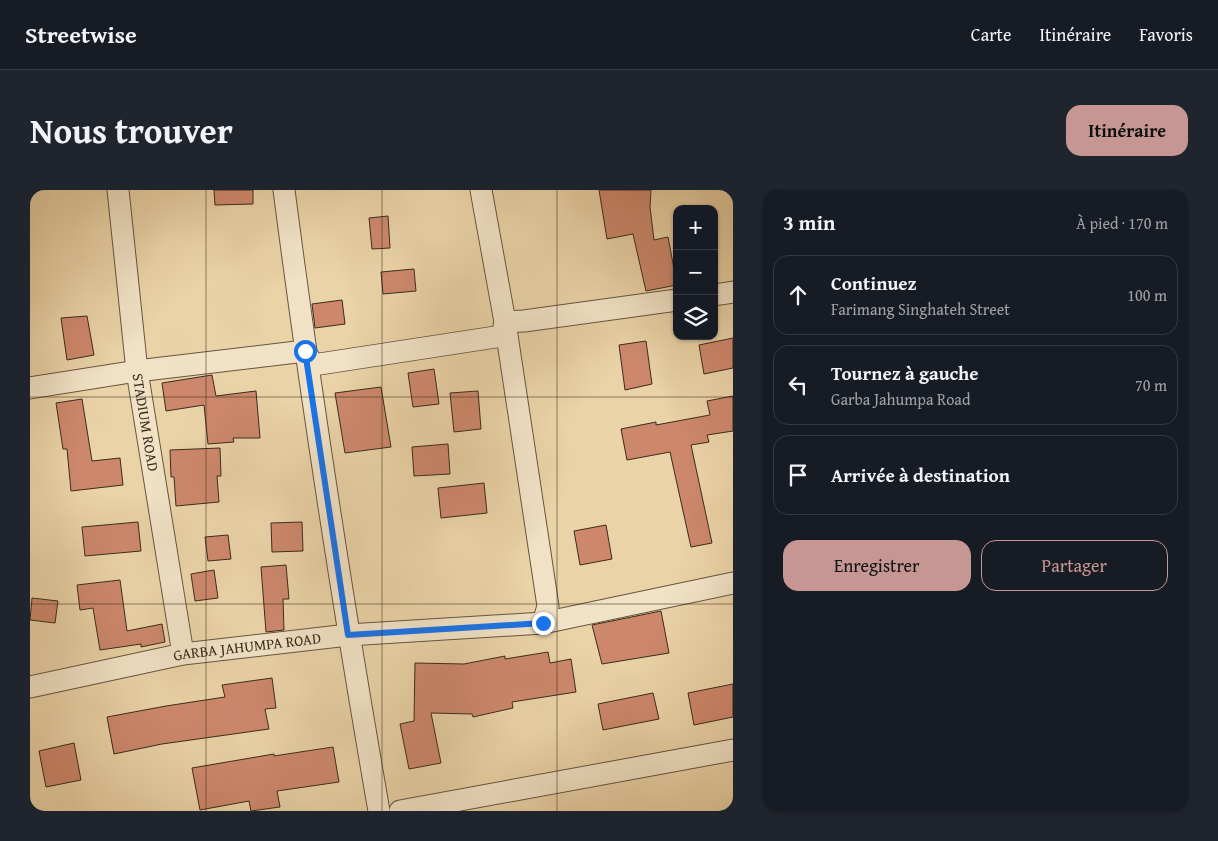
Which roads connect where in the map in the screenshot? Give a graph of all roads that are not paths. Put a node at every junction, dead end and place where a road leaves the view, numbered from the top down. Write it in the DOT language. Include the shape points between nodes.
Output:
graph roads {
  1 [pos="118,190"];
  2 [pos="284,190"];
  3 [pos="481,190"];
  4 [pos="733,292"];
  5 [pos="718,294"];
  6 [pos="673,301"];
  7 [pos="505,322"];
  8 [pos="305,351"];
  9 [pos="137,372"];
  10 [pos="30,388"];
  11 [pos="733,583"];
  12 [pos="543,623"];
  13 [pos="348,635"];
  14 [pos="183,654"];
  15 [pos="30,687"];
  16 [pos="733,750"];
  17 [pos="378,811"];
  18 [pos="400,811"];
  1 -- 9 [label="street, STADIUM ROAD"];
  2 -- 8 [label="street"];
  3 -- 7 [label="street"];
  4 -- 5 [label="street"];
  6 -- 7 [label="street"];
  7 -- 8 [label="street" via="502,336 313,365"];
  7 -- 12 [label="street" via="548,606"];
  8 -- 9 [label="street"];
  8 -- 13 [label="street"];
  9 -- 10 [label="street"];
  9 -- 14 [label="street, STADIUM ROAD"];
  11 -- 12 [label="street, GARBA JAHUMPA ROAD"];
  12 -- 13 [label="street, GARBA JAHUMPA ROAD"];
  13 -- 14 [label="street, GARBA JAHUMPA ROAD"];
  13 -- 17 [label="street"];
  14 -- 15 [label="street, GARBA JAHUMPA ROAD"];
  16 -- 18 [label="street"];
}
